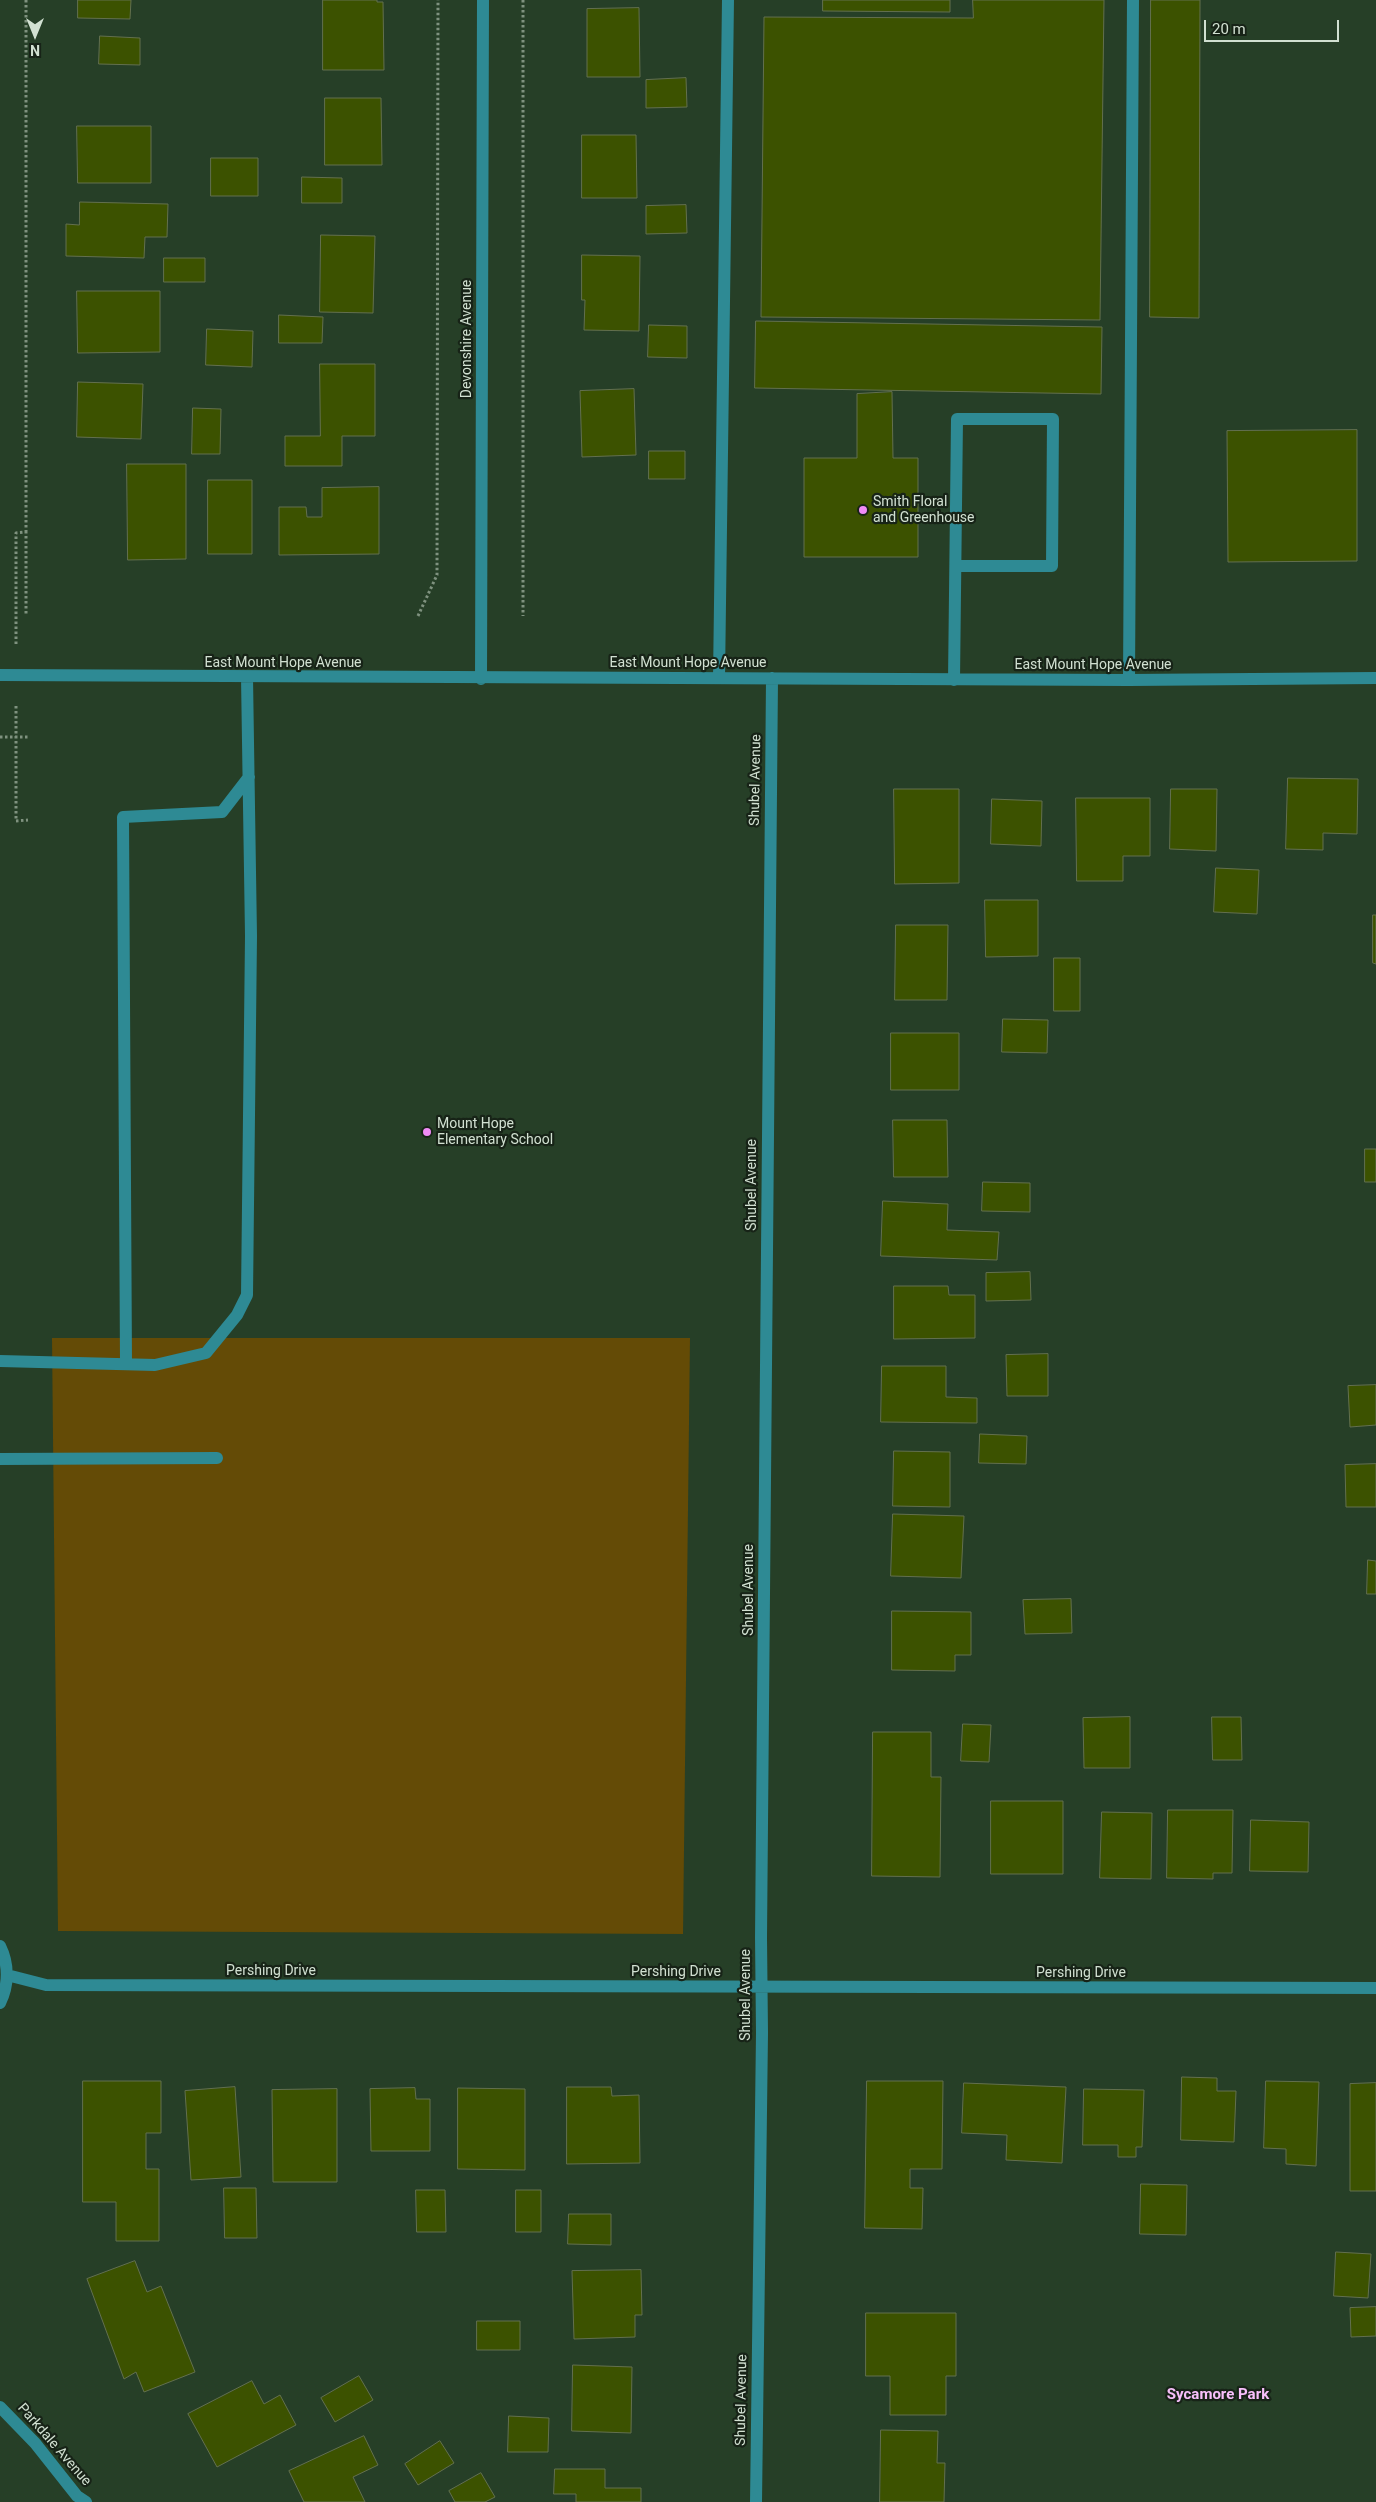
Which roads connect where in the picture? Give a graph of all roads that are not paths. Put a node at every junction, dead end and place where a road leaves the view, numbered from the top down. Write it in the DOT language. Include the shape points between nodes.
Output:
graph roads {
  1 [pos="483,0"];
  2 [pos="728,0"];
  3 [pos="1133,0"];
  4 [pos="956,566"];
  5 [pos="0,675"];
  6 [pos="247,677"];
  7 [pos="720,678"];
  8 [pos="772,678"];
  9 [pos="1376,678"];
  10 [pos="481,679"];
  11 [pos="954,680"];
  12 [pos="1129,680"];
  13 [pos="249,776"];
  14 [pos="0,1361"];
  15 [pos="126,1364"];
  16 [pos="217,1458"];
  17 [pos="0,1459"];
  18 [pos="0,1946"];
  19 [pos="7,1975"];
  20 [pos="762,1986"];
  21 [pos="1376,1988"];
  22 [pos="0,2003"];
  23 [pos="0,2407"];
  24 [pos="86,2502"];
  25 [pos="756,2502"];
  1 -- 10 [label="street, Devonshire Avenue"];
  2 -- 7 [label="street"];
  3 -- 12 [label="street"];
  4 -- 4 [label="street" via="957,419 1053,419 1052,566"];
  4 -- 11 [label="street"];
  5 -- 6 [label="street, East Mount Hope Avenue"];
  6 -- 10 [label="street, East Mount Hope Avenue"];
  6 -- 13 [label="street"];
  7 -- 8 [label="street, East Mount Hope Avenue"];
  7 -- 10 [label="street, East Mount Hope Avenue"];
  8 -- 11 [label="street, East Mount Hope Avenue"];
  8 -- 20 [label="street, Shubel Avenue"];
  9 -- 12 [label="street, East Mount Hope Avenue"];
  11 -- 12 [label="street, East Mount Hope Avenue"];
  13 -- 15 [label="street" via="251,945 247,1295 237,1315 206,1353 155,1365"];
  13 -- 15 [label="street" via="222,812 123,817"];
  14 -- 15 [label="street"];
  16 -- 17 [label="street"];
  18 -- 19 [label="street"];
  19 -- 20 [label="street, Pershing Drive" via="46,1985"];
  19 -- 22 [label="street" via="5,1994"];
  20 -- 21 [label="street, Pershing Drive"];
  20 -- 25 [label="street, Shubel Avenue"];
  23 -- 24 [label="street, Parkdale Avenue" via="35,2443 77,2496"];
}
